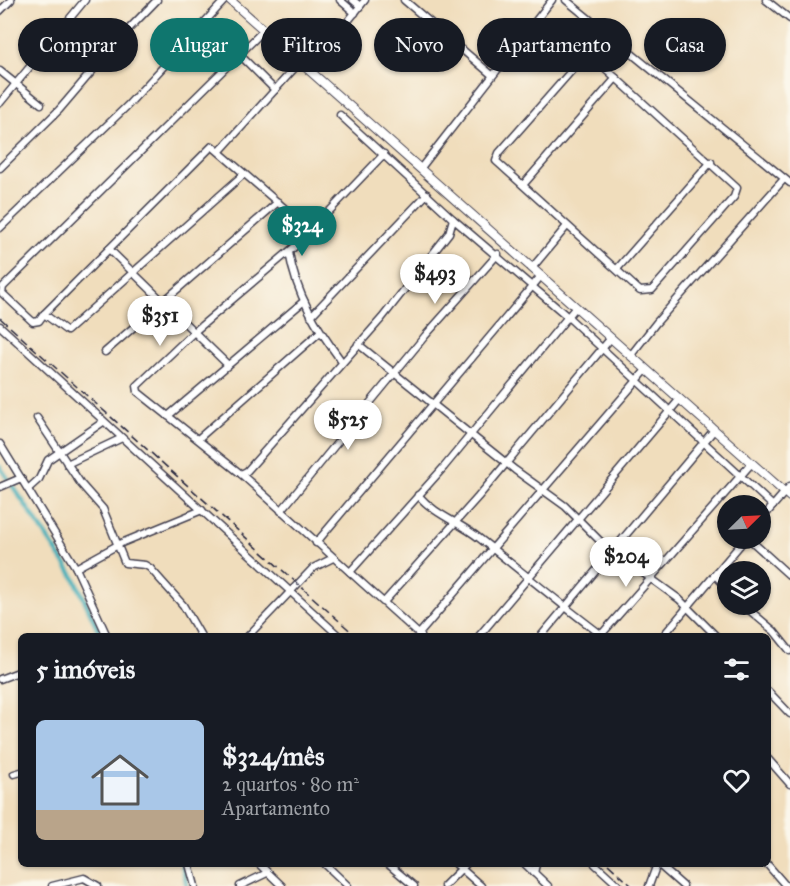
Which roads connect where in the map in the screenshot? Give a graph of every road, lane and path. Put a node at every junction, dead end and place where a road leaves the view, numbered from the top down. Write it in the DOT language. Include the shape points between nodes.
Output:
graph roads {
  1 [pos="11,0"];
  2 [pos="85,0"];
  3 [pos="157,0"];
  4 [pos="227,0"];
  5 [pos="340,0"];
  6 [pos="353,0"];
  7 [pos="405,0"];
  8 [pos="552,0"];
  9 [pos="566,0"];
  10 [pos="766,0"];
  11 [pos="363,3"];
  12 [pos="0,11"];
  13 [pos="355,13"];
  14 [pos="351,18"];
  15 [pos="790,20"];
  16 [pos="261,29"];
  17 [pos="261,33"];
  18 [pos="249,44"];
  19 [pos="249,64"];
  20 [pos="0,71"];
  21 [pos="221,72"];
  22 [pos="291,72"];
  23 [pos="311,72"];
  24 [pos="492,75"];
  25 [pos="616,78"];
  26 [pos="18,84"];
  27 [pos="275,90"];
  28 [pos="0,103"];
  29 [pos="41,104"];
  30 [pos="340,115"];
  31 [pos="220,151"];
  32 [pos="384,154"];
  33 [pos="711,162"];
  34 [pos="0,168"];
  35 [pos="420,169"];
  36 [pos="244,174"];
  37 [pos="430,178"];
  38 [pos="787,181"];
  39 [pos="523,185"];
  40 [pos="424,191"];
  41 [pos="278,202"];
  42 [pos="453,219"];
  43 [pos="567,226"];
  44 [pos="0,228"];
  45 [pos="311,231"];
  46 [pos="109,249"];
  47 [pos="289,252"];
  48 [pos="498,254"];
  49 [pos="532,268"];
  50 [pos="617,269"];
  51 [pos="132,271"];
  52 [pos="541,276"];
  53 [pos="532,285"];
  54 [pos="304,301"];
  55 [pos="164,303"];
  56 [pos="576,307"];
  57 [pos="44,314"];
  58 [pos="311,316"];
  59 [pos="568,317"];
  60 [pos="0,326"];
  61 [pos="194,332"];
  62 [pos="320,332"];
  63 [pos="611,338"];
  64 [pos="358,344"];
  65 [pos="602,349"];
  66 [pos="105,352"];
  67 [pos="631,355"];
  68 [pos="342,362"];
  69 [pos="228,365"];
  70 [pos="646,370"];
  71 [pos="395,374"];
  72 [pos="638,382"];
  73 [pos="679,400"];
  74 [pos="434,404"];
  75 [pos="670,411"];
  76 [pos="168,416"];
  77 [pos="37,418"];
  78 [pos="104,422"];
  79 [pos="714,430"];
  80 [pos="470,434"];
  81 [pos="122,438"];
  82 [pos="198,439"];
  83 [pos="704,442"];
  84 [pos="0,444"];
  85 [pos="60,451"];
  86 [pos="506,463"];
  87 [pos="67,464"];
  88 [pos="751,464"];
  89 [pos="241,474"];
  90 [pos="740,476"];
  91 [pos="21,478"];
  92 [pos="0,487"];
  93 [pos="28,489"];
  94 [pos="542,492"];
  95 [pos="788,492"];
  96 [pos="418,495"];
  97 [pos="773,506"];
  98 [pos="771,508"];
  99 [pos="202,510"];
  100 [pos="281,511"];
  101 [pos="578,519"];
  102 [pos="454,523"];
  103 [pos="316,543"];
  104 [pos="118,545"];
  105 [pos="493,549"];
  106 [pos="737,549"];
  107 [pos="759,549"];
  108 [pos="611,551"];
  109 [pos="333,558"];
  110 [pos="76,568"];
  111 [pos="350,572"];
  112 [pos="715,575"];
  113 [pos="790,576"];
  114 [pos="650,578"];
  115 [pos="528,579"];
  116 [pos="291,591"];
  117 [pos="384,602"];
  118 [pos="688,607"];
  119 [pos="564,608"];
  120 [pos="755,615"];
  121 [pos="106,633"];
  122 [pos="199,633"];
  123 [pos="251,633"];
  124 [pos="336,633"];
  125 [pos="418,633"];
  126 [pos="422,633"];
  127 [pos="482,633"];
  128 [pos="543,633"];
  129 [pos="598,633"];
  130 [pos="603,633"];
  131 [pos="666,633"];
  132 [pos="713,633"];
  133 [pos="790,651"];
  134 [pos="18,672"];
  135 [pos="0,679"];
  136 [pos="771,694"];
  137 [pos="790,714"];
  138 [pos="771,762"];
  139 [pos="790,784"];
  140 [pos="187,867"];
  141 [pos="188,867"];
  142 [pos="262,867"];
  143 [pos="328,867"];
  144 [pos="392,867"];
  145 [pos="459,867"];
  146 [pos="463,867"];
  147 [pos="528,867"];
  148 [pos="535,867"];
  149 [pos="598,867"];
  150 [pos="656,867"];
  151 [pos="661,867"];
  152 [pos="770,867"];
  153 [pos="267,873"];
  154 [pos="534,873"];
  155 [pos="51,886"];
  156 [pos="98,886"];
  157 [pos="190,886"];
  158 [pos="195,886"];
  159 [pos="240,886"];
  160 [pos="282,886"];
  161 [pos="348,886"];
  162 [pos="414,886"];
  163 [pos="444,886"];
  164 [pos="480,886"];
  165 [pos="549,886"];
  166 [pos="619,886"];
  167 [pos="649,886"];
  168 [pos="683,886"];
  169 [pos="786,886"];
  1 -- 12 [label="street"];
  2 -- 26 [label="street"];
  3 -- 34 [label="street" via="59,110"];
  4 -- 16 [label="main road"];
  4 -- 44 [label="street" via="127,106"];
  5 -- 13 [label="street"];
  6 -- 11 [label="street"];
  7 -- 24 [label="street"];
  8 -- 24 [label="street"];
  9 -- 38 [label="street"];
  10 -- 15 [label="street"];
  11 -- 13 [label="street"];
  13 -- 14 [label="street"];
  17 -- 18 [label="street"];
  19 -- 27 [label="street"];
  20 -- 26 [label="street"];
  21 -- 57 [label="street" via="3,287 6,297 33,322"];
  22 -- 27 [label="street"];
  23 -- 35 [label="main road"];
  24 -- 35 [label="street"];
  25 -- 33 [label="street"];
  25 -- 39 [label="street"];
  25 -- 39 [label="street" via="595,59 582,59 499,153 497,164"];
  26 -- 28 [label="street"];
  26 -- 29 [label="street"];
  27 -- 31 [label="street"];
  30 -- 32 [label="street"];
  31 -- 36 [label="street"];
  31 -- 46 [label="street" via="211,146"];
  32 -- 40 [label="street"];
  32 -- 45 [label="street"];
  33 -- 50 [label="street"];
  33 -- 50 [label="street" via="738,190 712,222 651,290 640,291"];
  35 -- 37 [label="main road"];
  36 -- 41 [label="street"];
  36 -- 51 [label="street"];
  37 -- 40 [label="street"];
  37 -- 49 [label="main road"];
  38 -- 67 [label="street"];
  39 -- 43 [label="street"];
  40 -- 42 [label="street"];
  40 -- 58 [label="street"];
  41 -- 45 [label="street"];
  41 -- 55 [label="street"];
  42 -- 48 [label="street"];
  42 -- 64 [label="street" via="449,233"];
  43 -- 49 [label="street"];
  43 -- 50 [label="street"];
  45 -- 47 [label="street"];
  46 -- 51 [label="street"];
  46 -- 57 [label="street"];
  47 -- 54 [label="street" via="295,283"];
  47 -- 61 [label="street"];
  48 -- 53 [label="street"];
  48 -- 71 [label="street"];
  49 -- 52 [label="main road"];
  51 -- 55 [label="street"];
  51 -- 57 [label="street" via="67,331"];
  52 -- 53 [label="street"];
  52 -- 56 [label="main road"];
  53 -- 59 [label="street"];
  53 -- 74 [label="street"];
  54 -- 58 [label="street"];
  54 -- 69 [label="street"];
  55 -- 61 [label="street"];
  55 -- 66 [label="street"];
  56 -- 59 [label="street"];
  56 -- 63 [label="main road"];
  58 -- 62 [label="street"];
  59 -- 65 [label="street"];
  59 -- 80 [label="street"];
  60 -- 78 [label="street"];
  61 -- 69 [label="street"];
  61 -- 76 [label="street" via="137,386 138,392"];
  62 -- 68 [label="street"];
  62 -- 82 [label="street"];
  63 -- 65 [label="street"];
  63 -- 67 [label="main road"];
  64 -- 68 [label="street"];
  64 -- 71 [label="street"];
  65 -- 72 [label="street"];
  65 -- 86 [label="street"];
  67 -- 70 [label="main road"];
  68 -- 89 [label="street" via="277,439"];
  69 -- 76 [label="street"];
  70 -- 72 [label="street"];
  70 -- 73 [label="main road"];
  71 -- 74 [label="street"];
  71 -- 100 [label="street"];
  72 -- 75 [label="street"];
  72 -- 94 [label="street"];
  73 -- 75 [label="street"];
  73 -- 79 [label="main road"];
  74 -- 80 [label="street"];
  74 -- 103 [label="street"];
  75 -- 83 [label="street"];
  75 -- 101 [label="street"];
  76 -- 82 [label="street"];
  77 -- 85 [label="street"];
  78 -- 81 [label="street"];
  78 -- 85 [label="street"];
  79 -- 83 [label="street"];
  79 -- 88 [label="main road"];
  80 -- 86 [label="street"];
  80 -- 96 [label="street"];
  81 -- 87 [label="street"];
  81 -- 99 [label="street"];
  82 -- 89 [label="street"];
  83 -- 90 [label="street"];
  83 -- 108 [label="street"];
  84 -- 91 [label="street"];
  85 -- 87 [label="street"];
  85 -- 93 [label="street" via="45,462 40,477"];
  86 -- 94 [label="street"];
  86 -- 102 [label="street"];
  87 -- 104 [label="street" via="103,509"];
  88 -- 90 [label="street"];
  88 -- 95 [label="main road"];
  89 -- 100 [label="street"];
  90 -- 97 [label="street"];
  90 -- 114 [label="street"];
  91 -- 92 [label="street"];
  91 -- 93 [label="street"];
  93 -- 110 [label="street"];
  94 -- 101 [label="street"];
  94 -- 105 [label="street"];
  95 -- 97 [label="street"];
  96 -- 102 [label="street"];
  96 -- 111 [label="street"];
  97 -- 98 [label="street"];
  99 -- 104 [label="street"];
  99 -- 116 [label="street"];
  100 -- 103 [label="street"];
  101 -- 108 [label="street"];
  101 -- 115 [label="street"];
  102 -- 105 [label="street"];
  102 -- 117 [label="street"];
  103 -- 109 [label="street"];
  104 -- 110 [label="street"];
  104 -- 122 [label="street" via="125,563 150,568 183,605"];
  105 -- 115 [label="street"];
  105 -- 126 [label="street"];
  106 -- 112 [label="street"];
  107 -- 113 [label="street"];
  108 -- 114 [label="street"];
  108 -- 119 [label="street"];
  109 -- 111 [label="street"];
  109 -- 116 [label="street" via="314,568"];
  110 -- 121 [label="street"];
  111 -- 117 [label="street"];
  112 -- 118 [label="street"];
  114 -- 118 [label="street"];
  114 -- 130 [label="street"];
  115 -- 119 [label="street"];
  115 -- 127 [label="street"];
  116 -- 123 [label="street"];
  116 -- 124 [label="street"];
  117 -- 125 [label="street"];
  118 -- 131 [label="street"];
  118 -- 132 [label="street"];
  119 -- 128 [label="street"];
  119 -- 129 [label="street"];
  120 -- 133 [label="street"];
  134 -- 135 [label="street"];
  136 -- 137 [label="street"];
  138 -- 139 [label="street"];
  140 -- 157 [label="street"];
  141 -- 158 [label="street"];
  142 -- 153 [label="street"];
  143 -- 161 [label="street"];
  144 -- 162 [label="street"];
  145 -- 163 [label="street"];
  146 -- 164 [label="street"];
  147 -- 154 [label="street"];
  148 -- 154 [label="street"];
  149 -- 166 [label="street"];
  150 -- 167 [label="street"];
  151 -- 168 [label="street"];
  152 -- 169 [label="street"];
  153 -- 159 [label="street"];
  153 -- 160 [label="street"];
  154 -- 165 [label="street"];
  155 -- 156 [label="street" via="84,878"];
}
